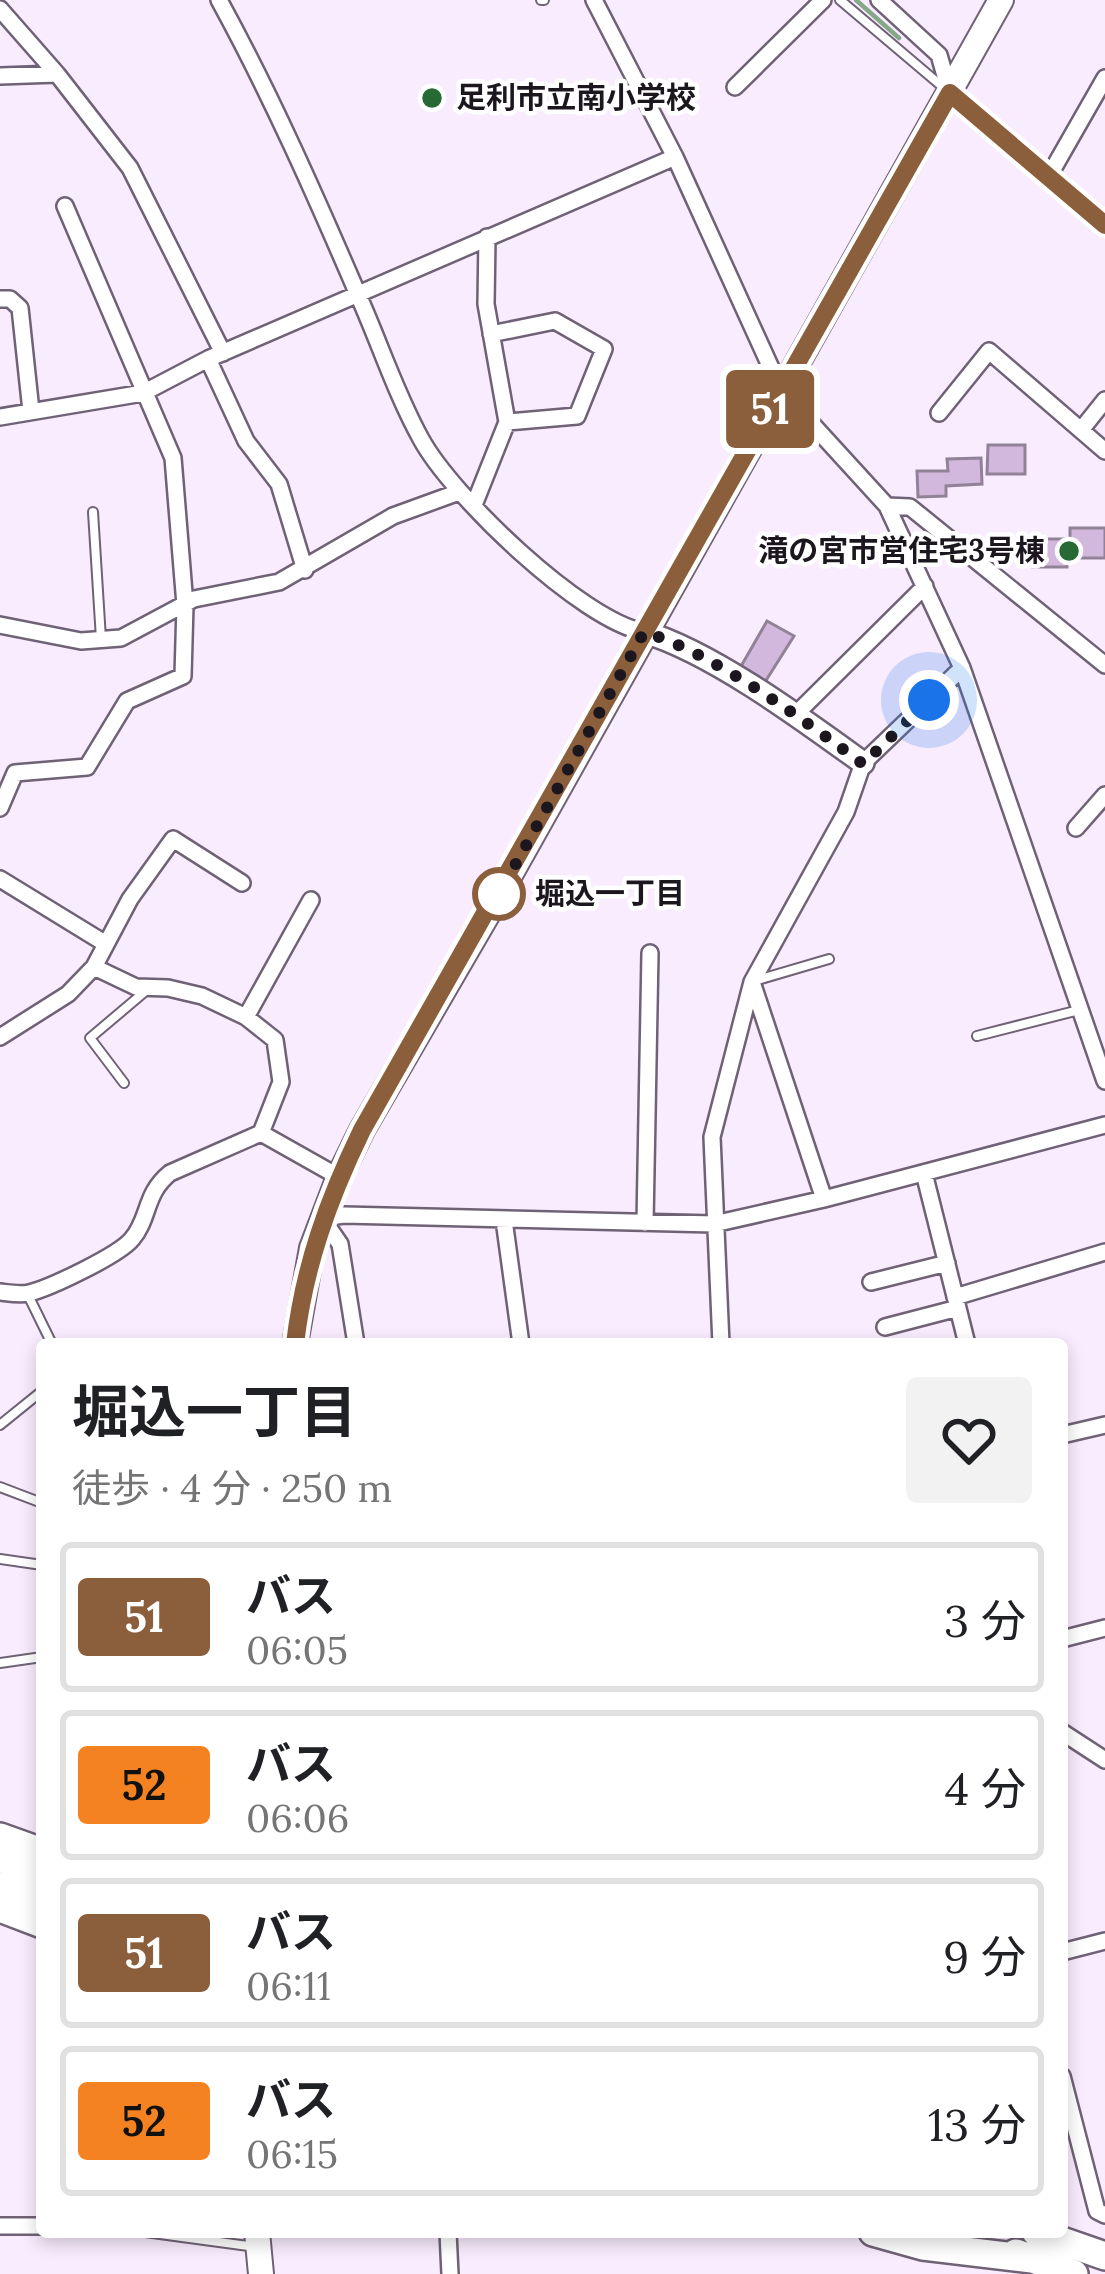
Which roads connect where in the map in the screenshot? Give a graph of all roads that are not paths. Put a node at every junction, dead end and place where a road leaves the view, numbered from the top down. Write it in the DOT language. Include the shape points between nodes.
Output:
graph roads {
  1 [pos="219,0"];
  2 [pos="594,0"];
  3 [pos="823,0"];
  4 [pos="840,0"];
  5 [pos="879,0"];
  6 [pos="1001,0"];
  7 [pos="0,9"];
  8 [pos="57,74"];
  9 [pos="0,76"];
  10 [pos="1104,81"];
  11 [pos="734,87"];
  12 [pos="950,93"];
  13 [pos="675,157"];
  14 [pos="1049,176"];
  15 [pos="65,206"];
  16 [pos="1105,225"];
  17 [pos="487,237"];
  18 [pos="358,293"];
  19 [pos="0,298"];
  20 [pos="491,334"];
  21 [pos="216,356"];
  22 [pos="781,390"];
  23 [pos="143,393"];
  24 [pos="1105,400"];
  25 [pos="31,411"];
  26 [pos="939,413"];
  27 [pos="0,417"];
  28 [pos="507,422"];
  29 [pos="1081,430"];
  30 [pos="1105,451"];
  31 [pos="459,492"];
  32 [pos="474,505"];
  33 [pos="887,506"];
  34 [pos="92,512"];
  35 [pos="305,570"];
  36 [pos="925,586"];
  37 [pos="185,605"];
  38 [pos="0,626"];
  39 [pos="644,632"];
  40 [pos="101,641"];
  41 [pos="1105,665"];
  42 [pos="962,668"];
  43 [pos="796,715"];
  44 [pos="863,764"];
  45 [pos="1105,795"];
  46 [pos="0,808"];
  47 [pos="1076,828"];
  48 [pos="0,879"];
  49 [pos="242,883"];
  50 [pos="311,900"];
  51 [pos="106,944"];
  52 [pos="650,953"];
  53 [pos="829,959"];
  54 [pos="94,967"];
  55 [pos="752,982"];
  56 [pos="149,988"];
  57 [pos="1081,1010"];
  58 [pos="246,1017"];
  59 [pos="977,1036"];
  60 [pos="0,1037"];
  61 [pos="1105,1082"];
  62 [pos="124,1083"];
  63 [pos="1105,1125"];
  64 [pos="261,1133"];
  65 [pos="924,1173"];
  66 [pos="339,1178"];
  67 [pos="824,1199"];
  68 [pos="322,1218"];
  69 [pos="504,1220"];
  70 [pos="645,1223"];
  71 [pos="714,1224"];
  72 [pos="1105,1252"];
  73 [pos="947,1263"];
  74 [pos="871,1282"];
  75 [pos="0,1292"];
  76 [pos="27,1293"];
  77 [pos="957,1303"];
  78 [pos="885,1327"];
  79 [pos="49,1338"];
  80 [pos="296,1338"];
  81 [pos="355,1338"];
  82 [pos="520,1338"];
  83 [pos="721,1338"];
  84 [pos="966,1338"];
  85 [pos="36,1396"];
  86 [pos="0,1425"];
  87 [pos="1105,1425"];
  88 [pos="1068,1434"];
  89 [pos="0,1487"];
  90 [pos="36,1501"];
  91 [pos="0,1558"];
  92 [pos="36,1564"];
  93 [pos="1105,1628"];
  94 [pos="1068,1637"];
  95 [pos="36,1658"];
  96 [pos="0,1663"];
  97 [pos="1068,1736"];
  98 [pos="1105,1760"];
  99 [pos="0,1837"];
  100 [pos="36,1850"];
  101 [pos="0,1858"];
  102 [pos="36,1871"];
  103 [pos="0,1886"];
  104 [pos="36,1899"];
  105 [pos="0,1908"];
  106 [pos="36,1922"];
  107 [pos="1105,1941"];
  108 [pos="1068,1950"];
  109 [pos="1068,2099"];
  110 [pos="1105,2215"];
  111 [pos="0,2226"];
  112 [pos="36,2226"];
  113 [pos="448,2238"];
  114 [pos="894,2238"];
  115 [pos="989,2238"];
  116 [pos="257,2240"];
  117 [pos="1034,2246"];
  118 [pos="1105,2256"];
  119 [pos="261,2274"];
  120 [pos="450,2274"];
  121 [pos="1075,2274"];
  1 -- 18 [label="street"];
  2 -- 13 [label="street"];
  3 -- 11 [label="street"];
  4 -- 12 [label="lane"];
  5 -- 12 [label="street" via="939,55"];
  6 -- 12 [label="main road"];
  7 -- 8 [label="street"];
  8 -- 9 [label="street"];
  8 -- 21 [label="street" via="130,168"];
  10 -- 14 [label="street"];
  12 -- 14 [label="street"];
  12 -- 22 [label="main road"];
  13 -- 17 [label="street"];
  13 -- 22 [label="street"];
  14 -- 16 [label="street"];
  15 -- 23 [label="street"];
  17 -- 18 [label="street"];
  17 -- 20 [label="street"];
  18 -- 21 [label="street"];
  18 -- 31 [label="street" via="422,442"];
  19 -- 25 [label="street" via="20,308"];
  20 -- 28 [label="street"];
  20 -- 28 [label="street" via="554,322 604,349 577,416"];
  21 -- 23 [label="street"];
  21 -- 35 [label="street" via="246,441 279,484"];
  22 -- 33 [label="street"];
  22 -- 39 [label="main road"];
  23 -- 25 [label="street"];
  23 -- 37 [label="street" via="173,458"];
  24 -- 29 [label="street"];
  25 -- 27 [label="street"];
  26 -- 29 [label="street" via="989,351"];
  28 -- 32 [label="street"];
  29 -- 30 [label="street"];
  31 -- 32 [label="street"];
  31 -- 35 [label="street" via="393,516"];
  32 -- 39 [label="street" via="546,576 622,628"];
  33 -- 36 [label="street"];
  33 -- 41 [label="street" via="910,507"];
  34 -- 40 [label="lane"];
  35 -- 37 [label="street"];
  36 -- 42 [label="street"];
  36 -- 43 [label="street"];
  37 -- 40 [label="street"];
  37 -- 46 [label="street" via="183,676 127,701 87,766 15,773"];
  38 -- 40 [label="street"];
  39 -- 43 [label="street"];
  39 -- 66 [label="main road"];
  42 -- 44 [label="street"];
  42 -- 57 [label="street"];
  43 -- 44 [label="street"];
  44 -- 55 [label="street" via="846,812"];
  45 -- 47 [label="street"];
  48 -- 51 [label="street"];
  49 -- 51 [label="street" via="173,839"];
  50 -- 58 [label="street"];
  51 -- 54 [label="street"];
  52 -- 70 [label="street"];
  53 -- 55 [label="lane"];
  54 -- 56 [label="street"];
  54 -- 60 [label="street" via="68,994"];
  55 -- 67 [label="street"];
  55 -- 71 [label="street" via="712,1137"];
  56 -- 58 [label="street" via="202,996"];
  56 -- 62 [label="lane" via="90,1038"];
  57 -- 59 [label="lane"];
  57 -- 61 [label="street"];
  58 -- 64 [label="street" via="275,1040 281,1070"];
  63 -- 65 [label="street"];
  64 -- 66 [label="street"];
  64 -- 76 [label="street" via="170,1173 148,1198 135,1237"];
  65 -- 67 [label="street"];
  65 -- 73 [label="street"];
  66 -- 68 [label="main road"];
  67 -- 71 [label="street"];
  68 -- 69 [label="street"];
  68 -- 80 [label="main road"];
  68 -- 81 [label="street" via="340,1244"];
  69 -- 70 [label="street"];
  69 -- 82 [label="street"];
  70 -- 71 [label="street"];
  71 -- 83 [label="street"];
  72 -- 77 [label="street"];
  73 -- 74 [label="street"];
  73 -- 77 [label="street"];
  75 -- 76 [label="street"];
  76 -- 79 [label="lane"];
  77 -- 78 [label="street"];
  77 -- 84 [label="street"];
  85 -- 86 [label="lane"];
  87 -- 88 [label="street"];
  89 -- 90 [label="lane"];
  91 -- 92 [label="lane"];
  93 -- 94 [label="street"];
  95 -- 96 [label="lane"];
  97 -- 98 [label="street"];
  99 -- 100 [label="highway"];
  101 -- 102 [label="highway"];
  103 -- 104 [label="highway"];
  105 -- 106 [label="highway"];
  107 -- 108 [label="street"];
  109 -- 110 [label="street" via="1097,2212"];
  111 -- 112 [label="street"];
  113 -- 120 [label="street"];
  114 -- 117 [label="highway" via="923,2246"];
  115 -- 117 [label="highway"];
  116 -- 119 [label="main road"];
  117 -- 118 [label="highway"];
  117 -- 121 [label="highway"];
}
